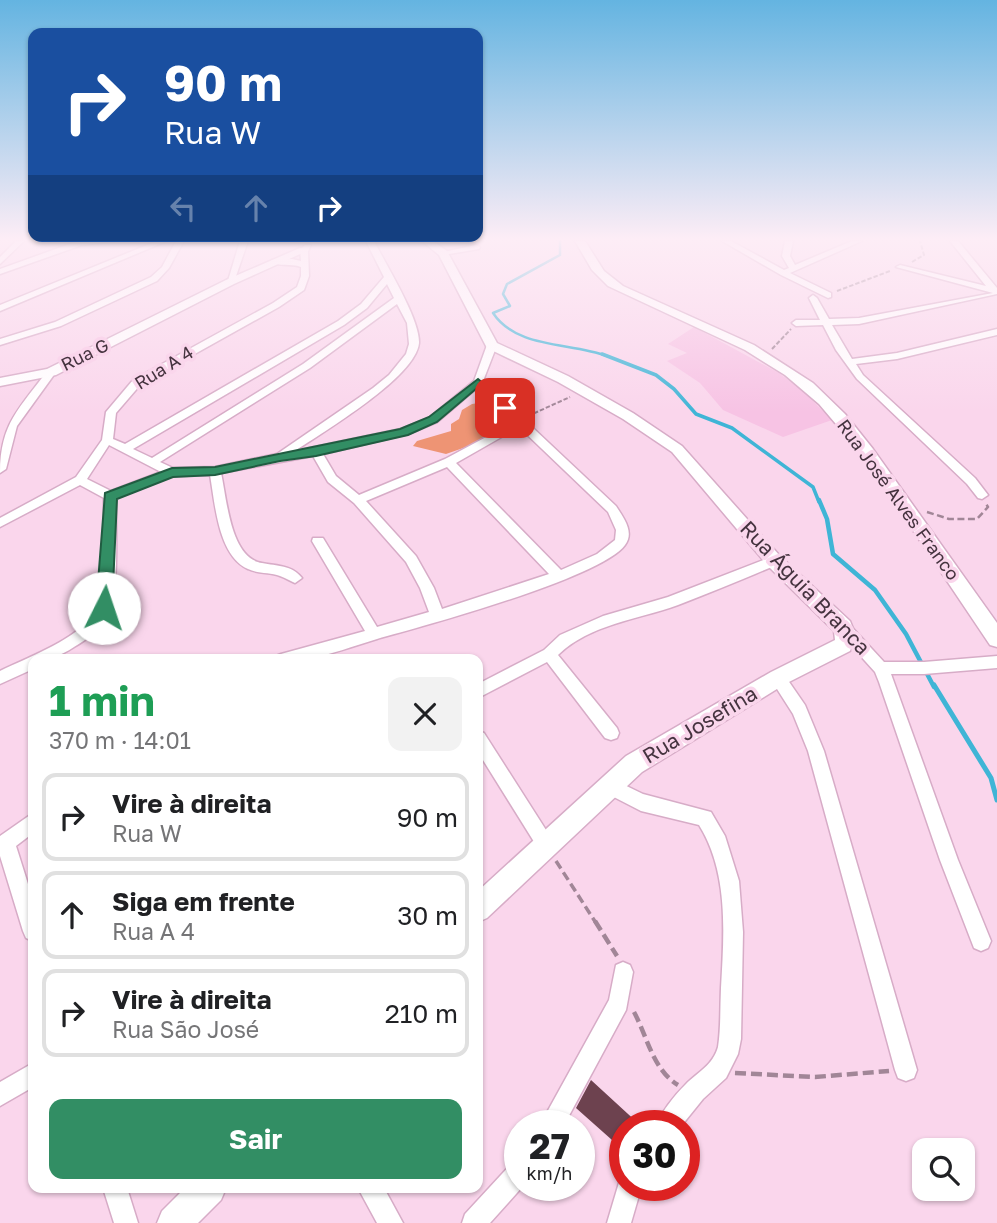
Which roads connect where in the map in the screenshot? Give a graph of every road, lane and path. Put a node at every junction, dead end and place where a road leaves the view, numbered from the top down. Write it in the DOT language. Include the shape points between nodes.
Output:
graph roads {
  1 [pos="22,298"];
  2 [pos="114,298"];
  3 [pos="198,298"];
  4 [pos="286,298"];
  5 [pos="371,298"];
  6 [pos="399,298"];
  7 [pos="467,298"];
  8 [pos="642,298"];
  9 [pos="813,298"];
  10 [pos="970,298"];
  11 [pos="0,307"];
  12 [pos="796,323"];
  13 [pos="829,323"];
  14 [pos="997,332"];
  15 [pos="0,342"];
  16 [pos="492,345"];
  17 [pos="763,354"];
  18 [pos="849,362"];
  19 [pos="51,372"];
  20 [pos="0,382"];
  21 [pos="478,382"];
  22 [pos="583,391"];
  23 [pos="520,421"];
  24 [pos="0,422"];
  25 [pos="12,426"];
  26 [pos="107,440"];
  27 [pos="125,449"];
  28 [pos="316,452"];
  29 [pos="280,457"];
  30 [pos="449,462"];
  31 [pos="152,463"];
  32 [pos="0,469"];
  33 [pos="215,471"];
  34 [pos="172,472"];
  35 [pos="80,480"];
  36 [pos="982,495"];
  37 [pos="110,496"];
  38 [pos="358,499"];
  39 [pos="908,510"];
  40 [pos="0,523"];
  41 [pos="318,541"];
  42 [pos="775,561"];
  43 [pos="558,575"];
  44 [pos="295,578"];
  45 [pos="437,614"];
  46 [pos="374,634"];
  47 [pos="843,636"];
  48 [pos="997,639"];
  49 [pos="48,654"];
  50 [pos="302,654"];
  51 [pos="549,654"];
  52 [pos="997,662"];
  53 [pos="28,664"];
  54 [pos="880,668"];
  55 [pos="0,678"];
  56 [pos="778,678"];
  57 [pos="483,688"];
  58 [pos="611,733"];
  59 [pos="483,746"];
  60 [pos="612,787"];
  61 [pos="28,826"];
  62 [pos="3,846"];
  63 [pos="547,847"];
  64 [pos="483,905"];
  65 [pos="28,917"];
  66 [pos="981,941"];
  67 [pos="623,972"];
  68 [pos="619,1003"];
  69 [pos="906,1070"];
  70 [pos="719,1072"];
  71 [pos="28,1077"];
  72 [pos="695,1091"];
  73 [pos="0,1095"];
  74 [pos="559,1110"];
  75 [pos="680,1110"];
  76 [pos="504,1189"];
  77 [pos="117,1193"];
  78 [pos="204,1193"];
  79 [pos="373,1193"];
  80 [pos="626,1201"];
  81 [pos="126,1223"];
  82 [pos="174,1223"];
  83 [pos="391,1223"];
  84 [pos="474,1223"];
  85 [pos="620,1223"];
  1 -- 11 [label="street"];
  2 -- 15 [label="street"];
  3 -- 19 [label="main road, Rua G"];
  4 -- 26 [label="street, Rua A 4" via="137,382 111,412"];
  5 -- 27 [label="street" via="341,323"];
  6 -- 29 [label="street" via="413,332 407,362 377,390"];
  6 -- 31 [label="street" via="358,331 186,437"];
  7 -- 16 [label="main road"];
  8 -- 17 [label="main road, Rua José Alves Franco"];
  9 -- 13 [label="street"];
  10 -- 13 [label="street"];
  12 -- 13 [label="street"];
  12 -- 17 [label="path"];
  13 -- 18 [label="street"];
  14 -- 18 [label="street" via="909,354"];
  16 -- 21 [label="street"];
  16 -- 22 [label="main road, Rua Águia Branca"];
  17 -- 39 [label="main road, Rua José Alves Franco" via="793,374 846,425"];
  18 -- 36 [label="street"];
  19 -- 20 [label="main road, Rua G"];
  19 -- 25 [label="street"];
  21 -- 23 [label="street"];
  21 -- 28 [label="street" via="433,420 404,432"];
  22 -- 23 [label="path"];
  22 -- 42 [label="main road, Rua Águia Branca" via="677,449"];
  23 -- 30 [label="street"];
  23 -- 43 [label="street" via="612,509 622,525 620,544 610,552"];
  24 -- 25 [label="street"];
  25 -- 32 [label="street"];
  26 -- 27 [label="street"];
  26 -- 35 [label="street, Rua A 4"];
  27 -- 31 [label="street"];
  28 -- 29 [label="street"];
  28 -- 38 [label="street" via="332,479"];
  29 -- 33 [label="street"];
  30 -- 38 [label="street"];
  30 -- 43 [label="street"];
  31 -- 34 [label="street"];
  33 -- 34 [label="street"];
  33 -- 44 [label="street" via="233,549 247,564 279,568"];
  34 -- 37 [label="street"];
  35 -- 37 [label="street"];
  35 -- 40 [label="street"];
  36 -- 39 [label="path" via="988,507 977,519 949,519 920,509"];
  37 -- 49 [label="street" via="104,608 90,628"];
  38 -- 45 [label="street" via="411,559"];
  39 -- 48 [label="main road, Rua José Alves Franco"];
  41 -- 46 [label="street"];
  42 -- 47 [label="main road, Rua Águia Branca"];
  42 -- 51 [label="street" via="671,602 608,620 565,639"];
  43 -- 45 [label="street"];
  45 -- 46 [label="street"];
  46 -- 50 [label="street"];
  47 -- 54 [label="street, Rua Águia Branca"];
  47 -- 56 [label="main road, Rua Josefina"];
  51 -- 57 [label="street"];
  51 -- 58 [label="street"];
  52 -- 54 [label="street"];
  53 -- 55 [label="street"];
  54 -- 66 [label="street, Rua Águia Branca"];
  56 -- 60 [label="main road, Rua Josefina" via="634,764"];
  56 -- 69 [label="street" via="799,709 817,751"];
  59 -- 63 [label="street"];
  60 -- 63 [label="main road, Rua Josefina"];
  60 -- 70 [label="street" via="641,802 705,818 718,840 731,901 733,967 730,1036"];
  61 -- 62 [label="street"];
  62 -- 65 [label="street"];
  63 -- 64 [label="main road, Rua Josefina"];
  63 -- 67 [label="path"];
  67 -- 68 [label="street"];
  68 -- 72 [label="path" via="632,1008 671,1082"];
  68 -- 74 [label="street"];
  69 -- 70 [label="path" via="815,1077"];
  70 -- 72 [label="street"];
  71 -- 73 [label="street"];
  72 -- 75 [label="street"];
  76 -- 84 [label="street"];
  77 -- 81 [label="street"];
  78 -- 82 [label="main road"];
  79 -- 83 [label="street"];
  80 -- 85 [label="street"];
}
